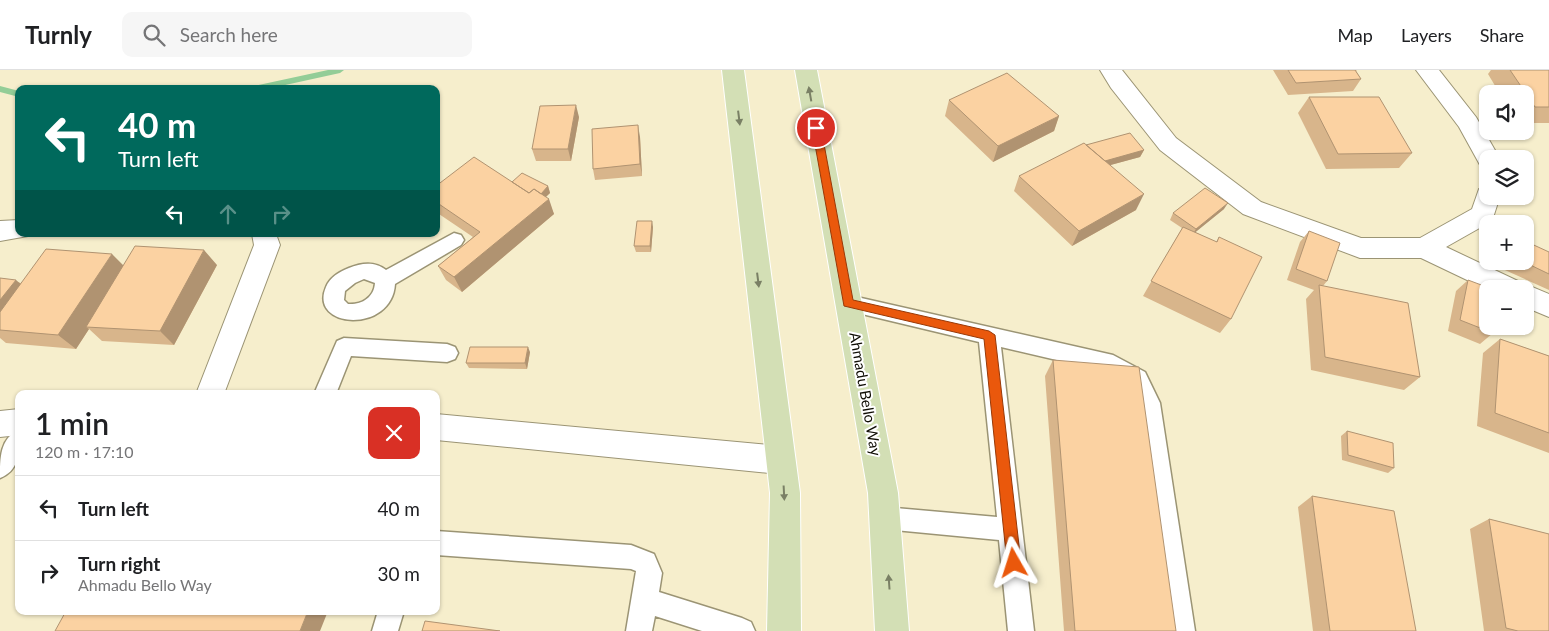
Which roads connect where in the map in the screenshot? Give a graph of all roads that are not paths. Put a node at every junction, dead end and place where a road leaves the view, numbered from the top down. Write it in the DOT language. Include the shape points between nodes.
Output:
graph roads {
  1 [pos="733,70"];
  2 [pos="806,70"];
  3 [pos="1111,70"];
  4 [pos="1427,70"];
  5 [pos="1483,150"];
  6 [pos="1485,205"];
  7 [pos="15,229"];
  8 [pos="0,231"];
  9 [pos="265,237"];
  10 [pos="454,240"];
  11 [pos="1424,248"];
  12 [pos="384,280"];
  13 [pos="1492,280"];
  14 [pos="1534,299"];
  15 [pos="848,303"];
  16 [pos="1549,306"];
  17 [pos="354,313"];
  18 [pos="989,335"];
  19 [pos="344,348"];
  20 [pos="446,353"];
  21 [pos="212,390"];
  22 [pos="328,390"];
  23 [pos="15,422"];
  24 [pos="0,424"];
  25 [pos="440,427"];
  26 [pos="15,446"];
  27 [pos="780,460"];
  28 [pos="0,467"];
  29 [pos="884,518"];
  30 [pos="1010,530"];
  31 [pos="440,543"];
  32 [pos="645,600"];
  33 [pos="390,615"];
  34 [pos="385,631"];
  35 [pos="639,631"];
  36 [pos="742,631"];
  37 [pos="784,631"];
  38 [pos="892,631"];
  39 [pos="1022,631"];
  40 [pos="1182,631"];
  1 -- 27 [label="main road, one-way"];
  15 -- 2 [label="main road, Ahmadu Bello Way, one-way"];
  3 -- 11 [label="street" via="1168,144 1252,208 1360,248"];
  4 -- 5 [label="street" via="1468,123"];
  6 -- 11 [label="street" via="1482,214"];
  7 -- 8 [label="street"];
  9 -- 21 [label="street" via="267,245"];
  10 -- 12 [label="lane"];
  11 -- 13 [label="street"];
  12 -- 17 [label="lane" via="386,290 380,300 369,309"];
  12 -- 17 [label="lane" via="376,273 364,271 339,283 333,293 334,303 342,311"];
  14 -- 16 [label="street"];
  15 -- 18 [label="lane"];
  15 -- 29 [label="main road, Ahmadu Bello Way" via="883,494"];
  17 -- 19 [label="lane"];
  18 -- 30 [label="lane"];
  18 -- 40 [label="lane" via="1113,364 1137,379 1149,403"];
  19 -- 20 [label="lane"];
  19 -- 22 [label="lane"];
  23 -- 24 [label="street"];
  25 -- 27 [label="street"];
  26 -- 28 [label="lane"];
  27 -- 37 [label="main road, one-way" via="785,492"];
  29 -- 30 [label="lane"];
  38 -- 29 [label="main road, Ahmadu Bello Way, one-way"];
  30 -- 39 [label="lane"];
  31 -- 32 [label="lane" via="631,557 645,562 650,573"];
  32 -- 35 [label="lane"];
  32 -- 36 [label="lane"];
  33 -- 34 [label="lane"];
}
